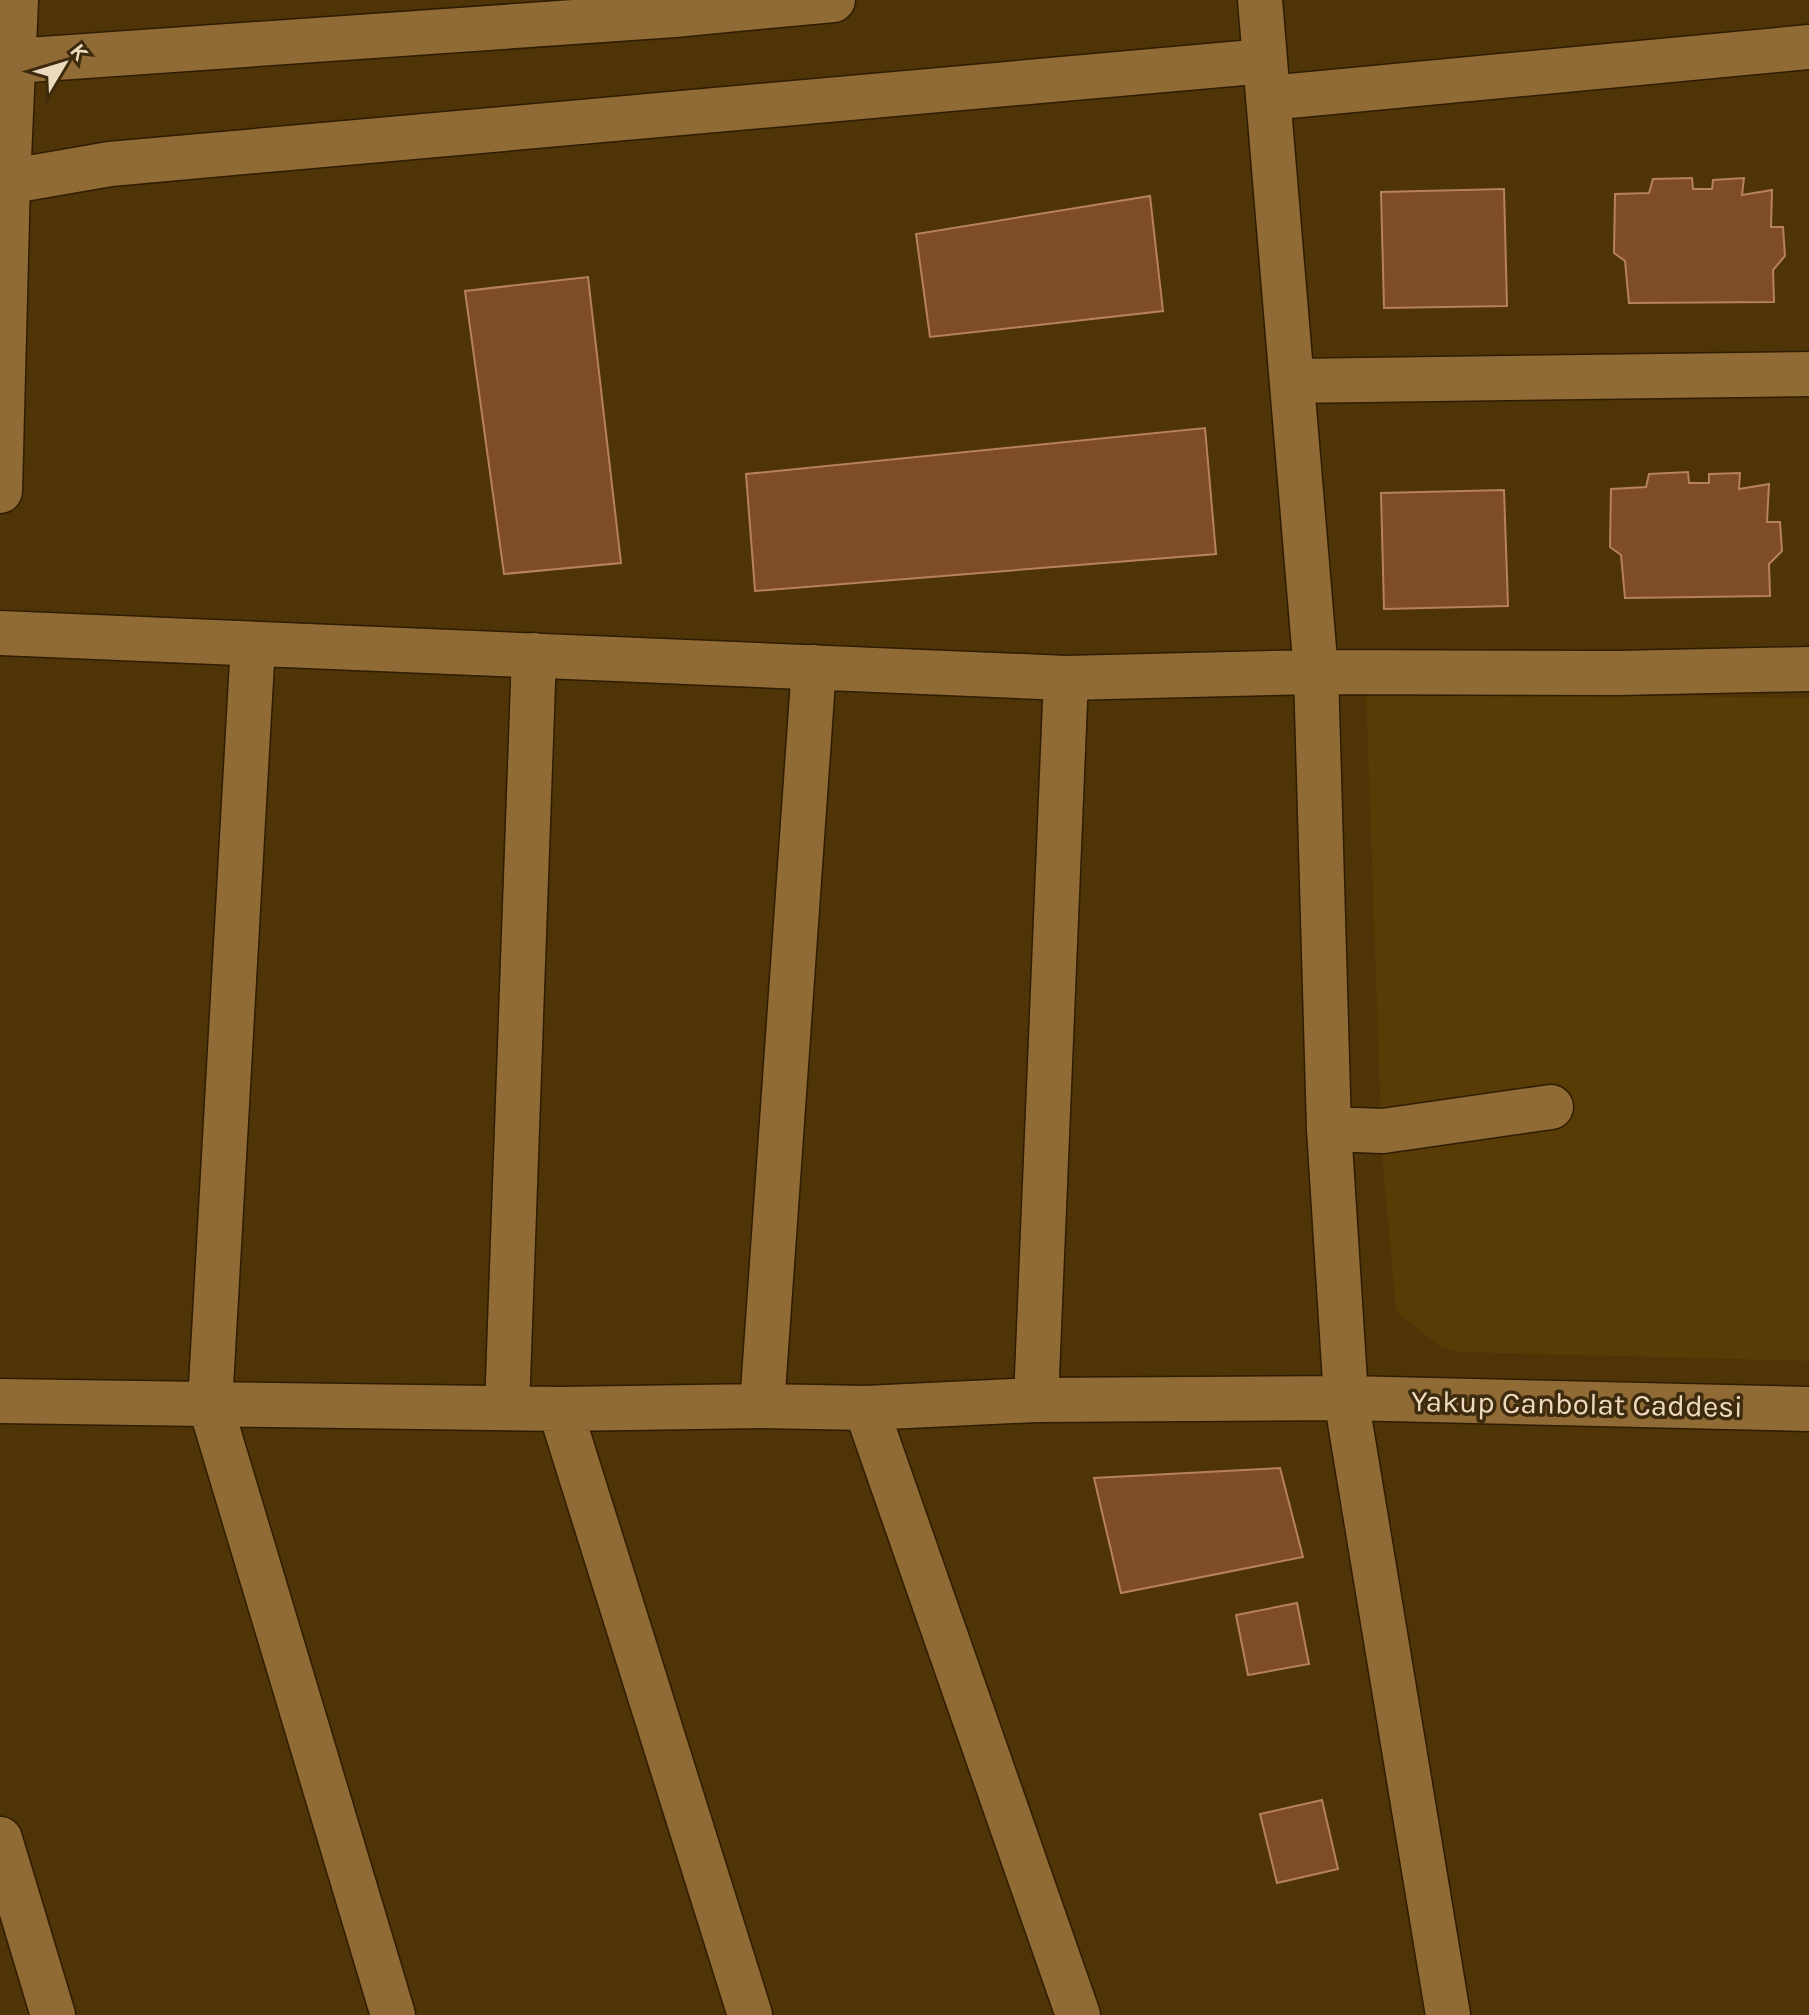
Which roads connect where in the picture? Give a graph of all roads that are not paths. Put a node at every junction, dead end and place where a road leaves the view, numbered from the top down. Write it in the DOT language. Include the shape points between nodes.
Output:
graph roads {
  1 [pos="16,0"];
  2 [pos="833,0"];
  3 [pos="1260,0"];
  4 [pos="673,8"];
  5 [pos="1809,47"];
  6 [pos="7,59"];
  7 [pos="1267,79"];
  8 [pos="4,182"];
  9 [pos="1809,374"];
  10 [pos="1292,381"];
  11 [pos="0,491"];
  12 [pos="0,633"];
  13 [pos="253,644"];
  14 [pos="534,655"];
  15 [pos="814,667"];
  16 [pos="1809,669"];
  17 [pos="1316,672"];
  18 [pos="1066,678"];
  19 [pos="1551,1107"];
  20 [pos="1329,1129"];
  21 [pos="1346,1398"];
  22 [pos="1036,1400"];
  23 [pos="0,1401"];
  24 [pos="210,1404"];
  25 [pos="762,1406"];
  26 [pos="507,1408"];
  27 [pos="866,1408"];
  28 [pos="560,1409"];
  29 [pos="1809,1409"];
  30 [pos="0,1839"];
  31 [pos="53,2015"];
  32 [pos="393,2015"];
  33 [pos="750,2015"];
  34 [pos="1078,2015"];
  35 [pos="1448,2015"];
  1 -- 6 [label="street"];
  2 -- 4 [label="street"];
  3 -- 7 [label="street"];
  4 -- 6 [label="street"];
  5 -- 7 [label="street"];
  6 -- 8 [label="street"];
  7 -- 8 [label="street" via="110,164"];
  7 -- 10 [label="street"];
  8 -- 11 [label="street"];
  9 -- 10 [label="street"];
  10 -- 17 [label="street"];
  12 -- 13 [label="street"];
  13 -- 14 [label="street"];
  13 -- 24 [label="street"];
  14 -- 15 [label="street"];
  14 -- 26 [label="street"];
  15 -- 18 [label="street"];
  15 -- 25 [label="street"];
  16 -- 17 [label="street"];
  17 -- 18 [label="street"];
  17 -- 20 [label="street"];
  18 -- 22 [label="street"];
  19 -- 20 [label="street" via="1383,1131"];
  20 -- 21 [label="street"];
  21 -- 22 [label="street, Yakup Canbolat Caddesi"];
  21 -- 29 [label="street, Yakup Canbolat Caddesi"];
  21 -- 35 [label="street"];
  22 -- 27 [label="street, Yakup Canbolat Caddesi"];
  23 -- 24 [label="street, Yakup Canbolat Caddesi"];
  24 -- 26 [label="street, Yakup Canbolat Caddesi"];
  24 -- 32 [label="street"];
  25 -- 27 [label="street, Yakup Canbolat Caddesi"];
  25 -- 28 [label="street, Yakup Canbolat Caddesi"];
  26 -- 28 [label="street, Yakup Canbolat Caddesi"];
  27 -- 34 [label="street"];
  28 -- 33 [label="street"];
  30 -- 31 [label="street"];
}
